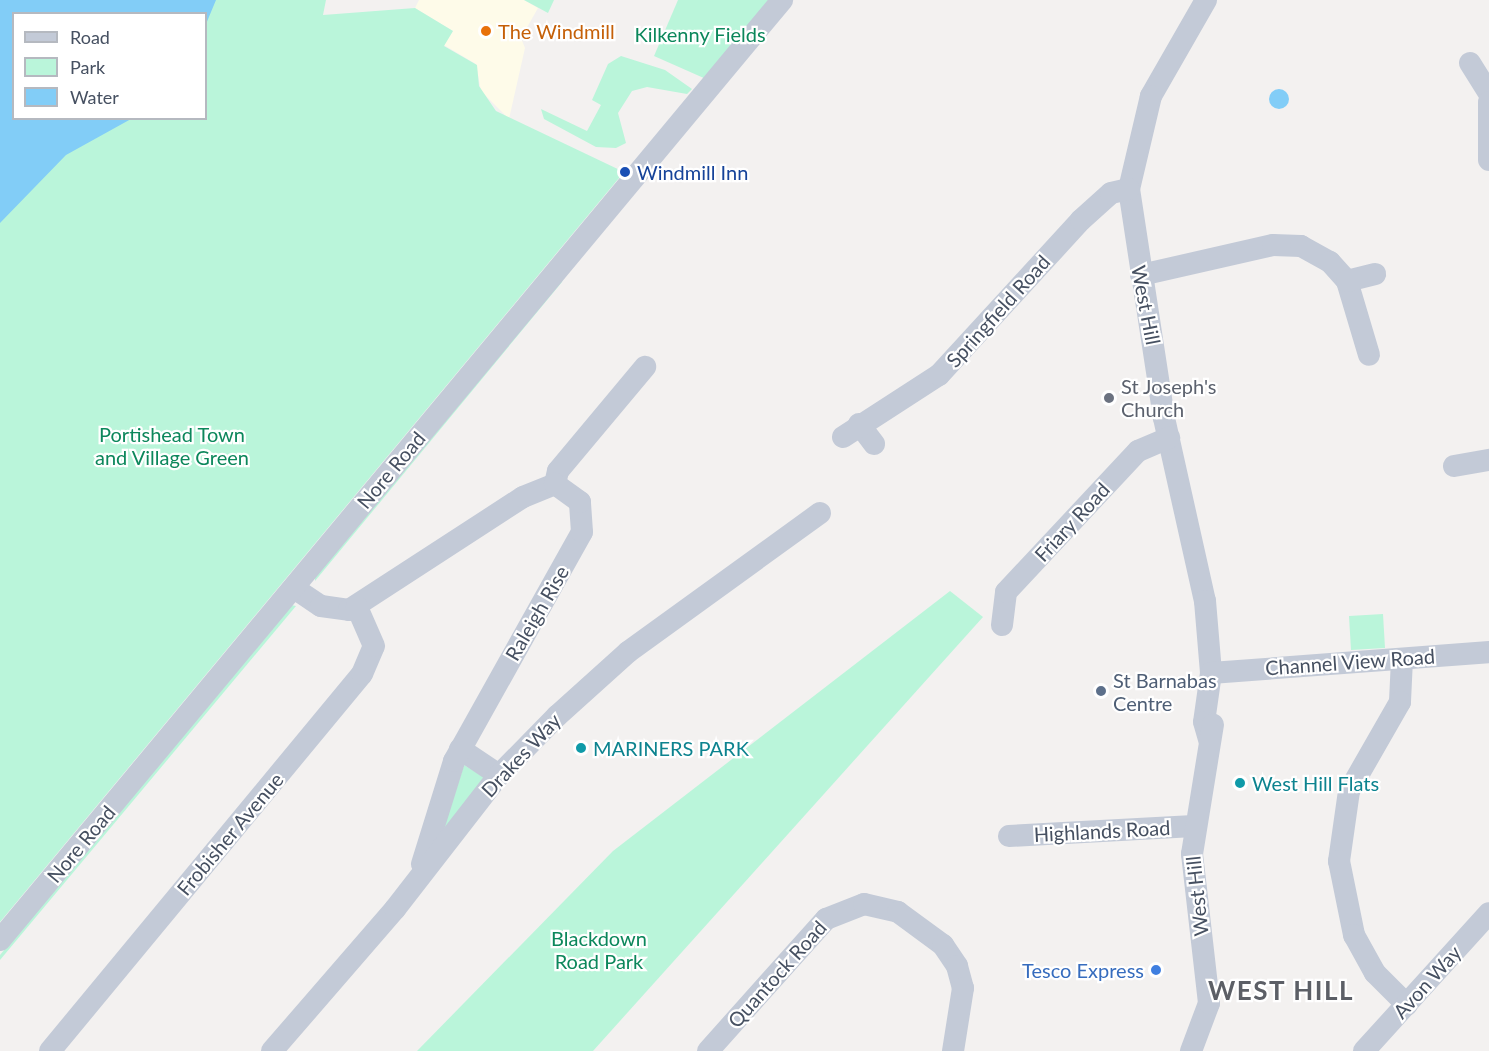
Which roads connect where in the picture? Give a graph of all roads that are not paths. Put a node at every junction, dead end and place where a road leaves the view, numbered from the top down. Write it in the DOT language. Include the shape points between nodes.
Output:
graph roads {
  1 [pos="782,0"];
  2 [pos="1206,0"];
  3 [pos="1489,102"];
  4 [pos="1489,160"];
  5 [pos="1129,189"];
  6 [pos="1375,274"];
  7 [pos="1141,275"];
  8 [pos="1347,281"];
  9 [pos="1369,355"];
  10 [pos="645,367"];
  11 [pos="1169,438"];
  12 [pos="873,444"];
  13 [pos="1489,451"];
  14 [pos="1454,466"];
  15 [pos="555,484"];
  16 [pos="820,513"];
  17 [pos="294,588"];
  18 [pos="357,607"];
  19 [pos="1002,625"];
  20 [pos="1489,652"];
  21 [pos="1402,659"];
  22 [pos="1210,684"];
  23 [pos="460,748"];
  24 [pos="499,775"];
  25 [pos="1194,826"];
  26 [pos="1009,836"];
  27 [pos="414,885"];
  28 [pos="1489,913"];
  29 [pos="0,940"];
  30 [pos="1407,1005"];
  31 [pos="50,1051"];
  32 [pos="272,1051"];
  33 [pos="708,1051"];
  34 [pos="953,1051"];
  35 [pos="1191,1051"];
  36 [pos="1364,1051"];
  1 -- 17 [label="street, Nore Road"];
  2 -- 5 [label="street, West Hill" via="1150,96"];
  3 -- 4 [label="street"];
  5 -- 7 [label="street, West Hill"];
  5 -- 12 [label="street, Springfield Road" via="1111,193 1095,206 939,375 851,431"];
  6 -- 8 [label="street"];
  7 -- 8 [label="street" via="1282,244 1324,258"];
  7 -- 11 [label="street, West Hill"];
  8 -- 9 [label="street"];
  10 -- 15 [label="street" via="558,471"];
  11 -- 19 [label="street, Friary Road" via="1138,451 1006,592"];
  11 -- 22 [label="street, West Hill" via="1200,567"];
  13 -- 14 [label="street"];
  15 -- 18 [label="street" via="523,497"];
  15 -- 23 [label="street, Raleigh Rise" via="582,506 581,537"];
  16 -- 24 [label="street, Drakes Way" via="609,668"];
  17 -- 18 [label="street" via="330,610"];
  17 -- 29 [label="street, Nore Road"];
  18 -- 31 [label="street, Frobisher Avenue" via="374,644 362,674"];
  20 -- 21 [label="street, Channel View Road"];
  21 -- 22 [label="street, Channel View Road"];
  21 -- 30 [label="street" via="1400,702 1349,792 1339,861 1354,935 1375,973"];
  22 -- 25 [label="street, West Hill" via="1214,721"];
  23 -- 24 [label="street"];
  23 -- 27 [label="street, Raleigh Rise"];
  24 -- 27 [label="street, Drakes Way"];
  25 -- 26 [label="street, Highlands Road"];
  25 -- 35 [label="street, West Hill" via="1192,870 1209,1003"];
  27 -- 32 [label="street, Drakes Way"];
  28 -- 30 [label="street, Avon Way"];
  30 -- 36 [label="street, Avon Way"];
  33 -- 34 [label="street, Quantock Road" via="826,919 845,907 872,904 898,912 944,945 959,968 963,990"];
}
